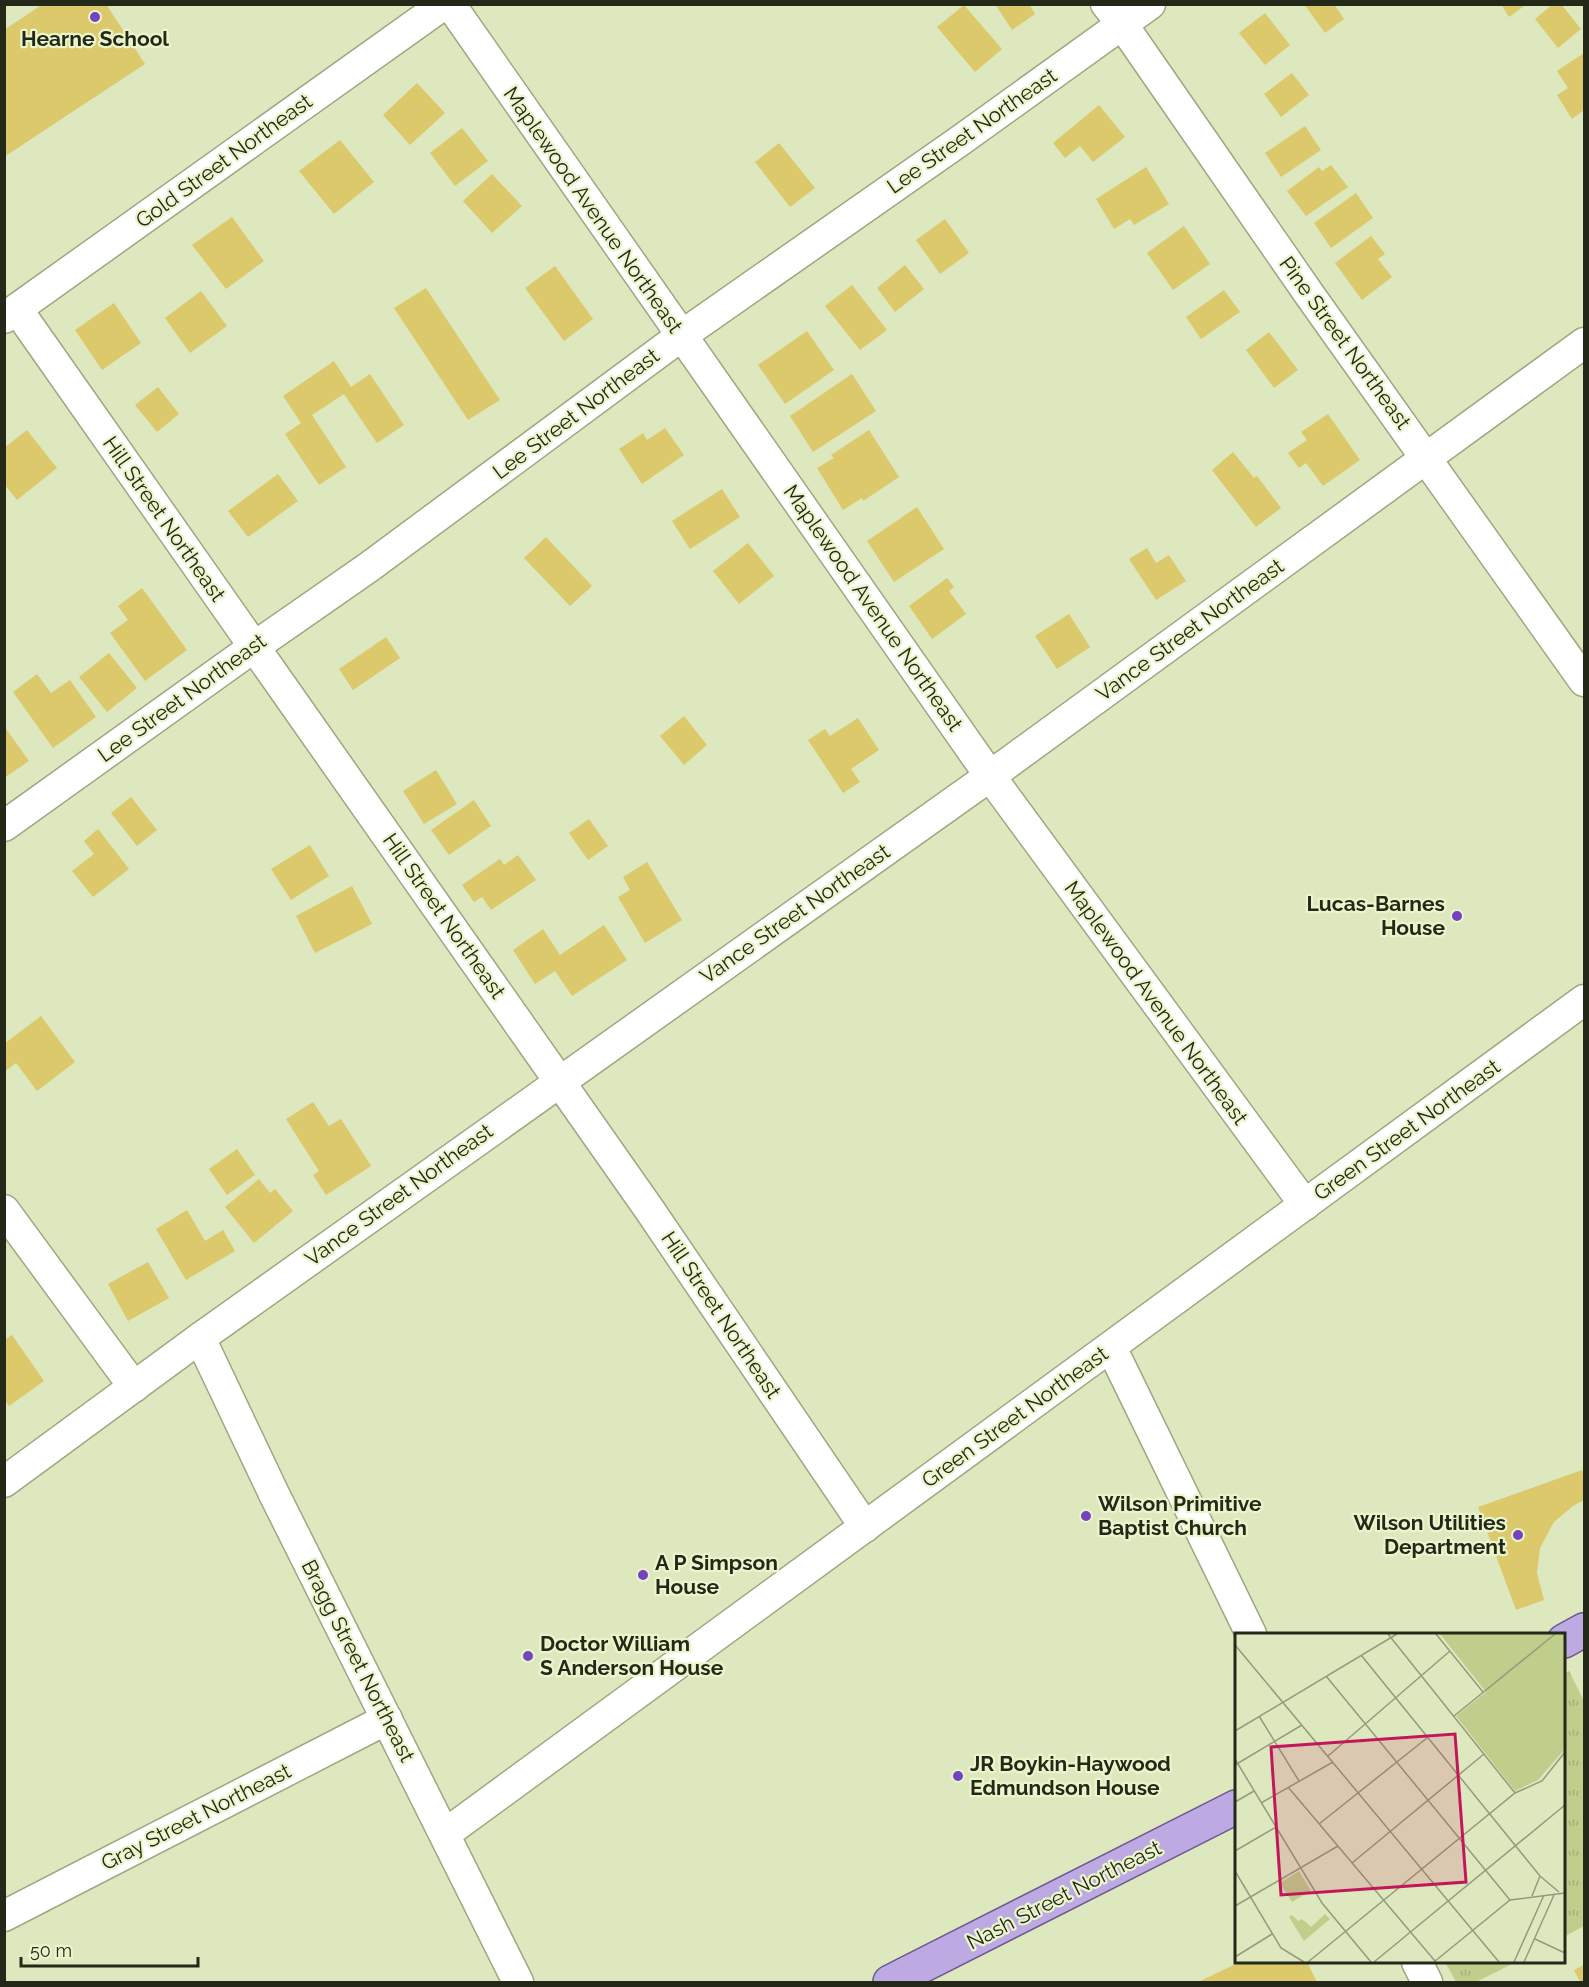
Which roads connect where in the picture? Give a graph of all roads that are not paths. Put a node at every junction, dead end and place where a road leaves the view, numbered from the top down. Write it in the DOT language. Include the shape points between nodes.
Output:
graph roads {
  1 [pos="444,4"];
  2 [pos="450,4"];
  3 [pos="1150,4"];
  4 [pos="1114,14"];
  5 [pos="11,314"];
  6 [pos="681,336"];
  7 [pos="1584,343"];
  8 [pos="1427,457"];
  9 [pos="254,647"];
  10 [pos="1584,681"];
  11 [pos="990,776"];
  12 [pos="4,826"];
  13 [pos="1584,1000"];
  14 [pos="560,1081"];
  15 [pos="1305,1205"];
  16 [pos="4,1210"];
  17 [pos="200,1338"];
  18 [pos="1111,1347"];
  19 [pos="134,1388"];
  20 [pos="4,1482"];
  21 [pos="865,1527"];
  22 [pos="1584,1630"];
  23 [pos="1250,1633"];
  24 [pos="1565,1640"];
  25 [pos="387,1719"];
  26 [pos="1235,1807"];
  27 [pos="445,1834"];
  28 [pos="4,1916"];
  29 [pos="1417,1963"];
  30 [pos="518,1983"];
  31 [pos="890,1983"];
  32 [pos="1427,1983"];
  1 -- 5 [label="street, Gold Street Northeast"];
  2 -- 6 [label="street, Maplewood Avenue Northeast"];
  3 -- 4 [label="street, Lee Street Northeast"];
  4 -- 6 [label="street, Lee Street Northeast" via="961,140"];
  4 -- 8 [label="street, Pine Street Northeast"];
  5 -- 9 [label="street, Hill Street Northeast"];
  6 -- 9 [label="street, Lee Street Northeast" via="369,567"];
  6 -- 11 [label="street, Maplewood Avenue Northeast"];
  7 -- 8 [label="street, Vance Street Northeast"];
  8 -- 10 [label="street, Pine Street Northeast"];
  8 -- 11 [label="street, Vance Street Northeast"];
  9 -- 12 [label="street, Lee Street Northeast"];
  9 -- 14 [label="street, Hill Street Northeast"];
  11 -- 14 [label="street, Vance Street Northeast"];
  11 -- 15 [label="street, Maplewood Avenue Northeast"];
  13 -- 15 [label="street, Green Street Northeast"];
  14 -- 17 [label="street, Vance Street Northeast"];
  14 -- 21 [label="street, Hill Street Northeast"];
  15 -- 18 [label="street, Green Street Northeast"];
  16 -- 19 [label="street"];
  17 -- 19 [label="street, Vance Street Northeast"];
  17 -- 25 [label="street, Bragg Street Northeast"];
  18 -- 21 [label="street, Green Street Northeast"];
  18 -- 23 [label="street"];
  19 -- 20 [label="street, Vance Street Northeast"];
  21 -- 27 [label="street, Green Street Northeast"];
  22 -- 24 [label="main road"];
  25 -- 27 [label="street, Bragg Street Northeast"];
  25 -- 28 [label="street, Gray Street Northeast"];
  26 -- 31 [label="main road, Nash Street Northeast"];
  27 -- 30 [label="street, Bragg Street Northeast"];
  29 -- 32 [label="street"];
}
